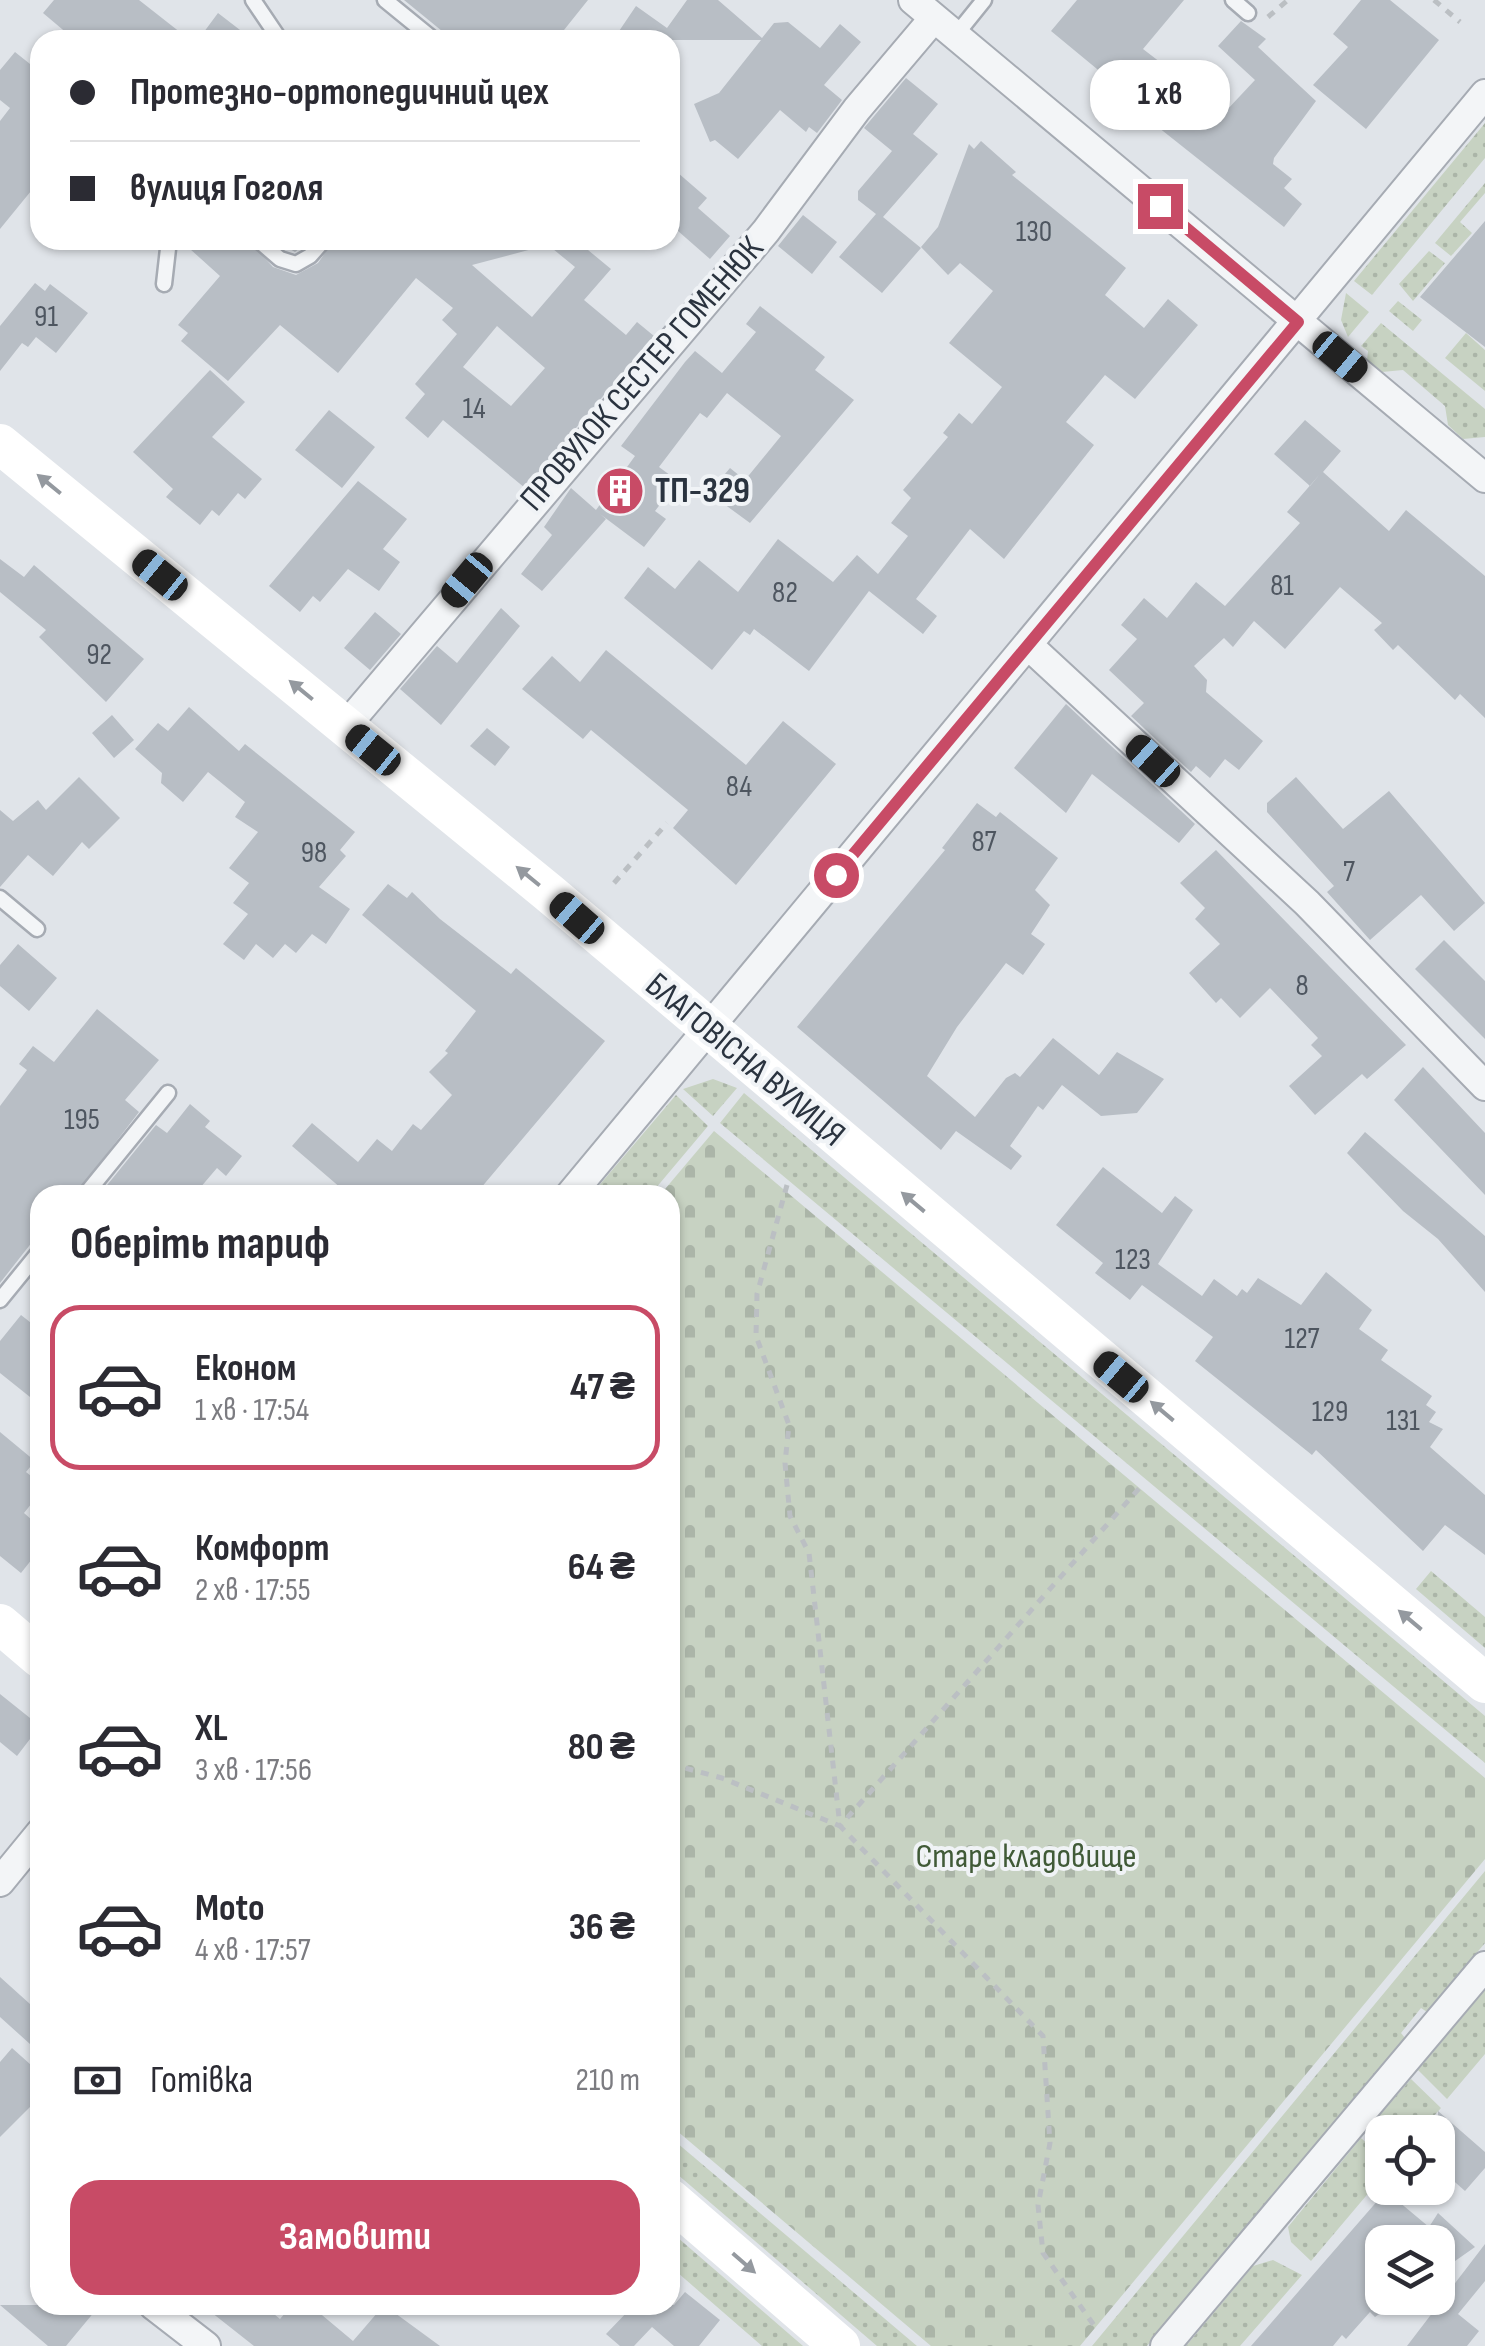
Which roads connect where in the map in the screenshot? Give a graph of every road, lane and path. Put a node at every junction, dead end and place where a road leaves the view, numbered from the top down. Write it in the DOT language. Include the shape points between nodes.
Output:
graph roads {
  1 [pos="253,0"];
  2 [pos="385,0"];
  3 [pos="984,0"];
  4 [pos="1232,0"];
  5 [pos="1434,0"];
  6 [pos="1248,14"];
  7 [pos="934,18"];
  8 [pos="1460,22"];
  9 [pos="273,30"];
  10 [pos="422,30"];
  11 [pos="1485,94"];
  12 [pos="168,250"];
  13 [pos="270,250"];
  14 [pos="312,250"];
  15 [pos="164,284"];
  16 [pos="1298,322"];
  17 [pos="0,444"];
  18 [pos="1485,478"];
  19 [pos="1028,646"];
  20 [pos="345,727"];
  21 [pos="666,823"];
  22 [pos="614,883"];
  23 [pos="0,898"];
  24 [pos="37,929"];
  25 [pos="709,1030"];
  26 [pos="1485,1086"];
  27 [pos="168,1093"];
  28 [pos="93,1185"];
  29 [pos="578,1185"];
  30 [pos="787,1185"];
  31 [pos="30,1263"];
  32 [pos="0,1300"];
  33 [pos="1143,1484"];
  34 [pos="0,1624"];
  35 [pos="30,1650"];
  36 [pos="1485,1683"];
  37 [pos="680,1767"];
  38 [pos="840,1826"];
  39 [pos="30,1845"];
  40 [pos="0,1882"];
  41 [pos="1485,1966"];
  42 [pos="680,2209"];
  43 [pos="166,2315"];
  44 [pos="1098,2331"];
  45 [pos="206,2346"];
  46 [pos="840,2346"];
  47 [pos="1165,2346"];
  1 -- 9 [label="lane"];
  2 -- 10 [label="lane"];
  3 -- 7 [label="lane"];
  4 -- 6 [label="lane"];
  5 -- 8 [label="path"];
  7 -- 16 [label="street"];
  7 -- 20 [label="street, ПРОВУЛОК СЕСТЕР ГОМЕНЮК" via="766,231"];
  11 -- 16 [label="street"];
  12 -- 15 [label="lane"];
  13 -- 14 [label="lane" via="296,264"];
  16 -- 18 [label="street"];
  16 -- 19 [label="street"];
  20 -- 17 [label="main road, БЛАГОВІСНА ВУЛИЦЯ, one-way"];
  19 -- 25 [label="street"];
  19 -- 26 [label="street" via="1306,903"];
  25 -- 20 [label="main road, БЛАГОВІСНА ВУЛИЦЯ, one-way"];
  21 -- 22 [label="path"];
  23 -- 24 [label="lane"];
  25 -- 29 [label="street"];
  36 -- 25 [label="main road, БЛАГОВІСНА ВУЛИЦЯ, one-way"];
  27 -- 28 [label="lane"];
  30 -- 38 [label="path" via="758,1294 756,1336 788,1425 790,1516 809,1553"];
  31 -- 32 [label="lane"];
  33 -- 38 [label="path"];
  34 -- 35 [label="main road"];
  37 -- 38 [label="path"];
  38 -- 44 [label="path" via="1044,2036 1050,2143 1038,2205 1044,2253"];
  39 -- 40 [label="street"];
  41 -- 47 [label="street"];
  42 -- 46 [label="main road, one-way"];
  43 -- 45 [label="street"];
}
